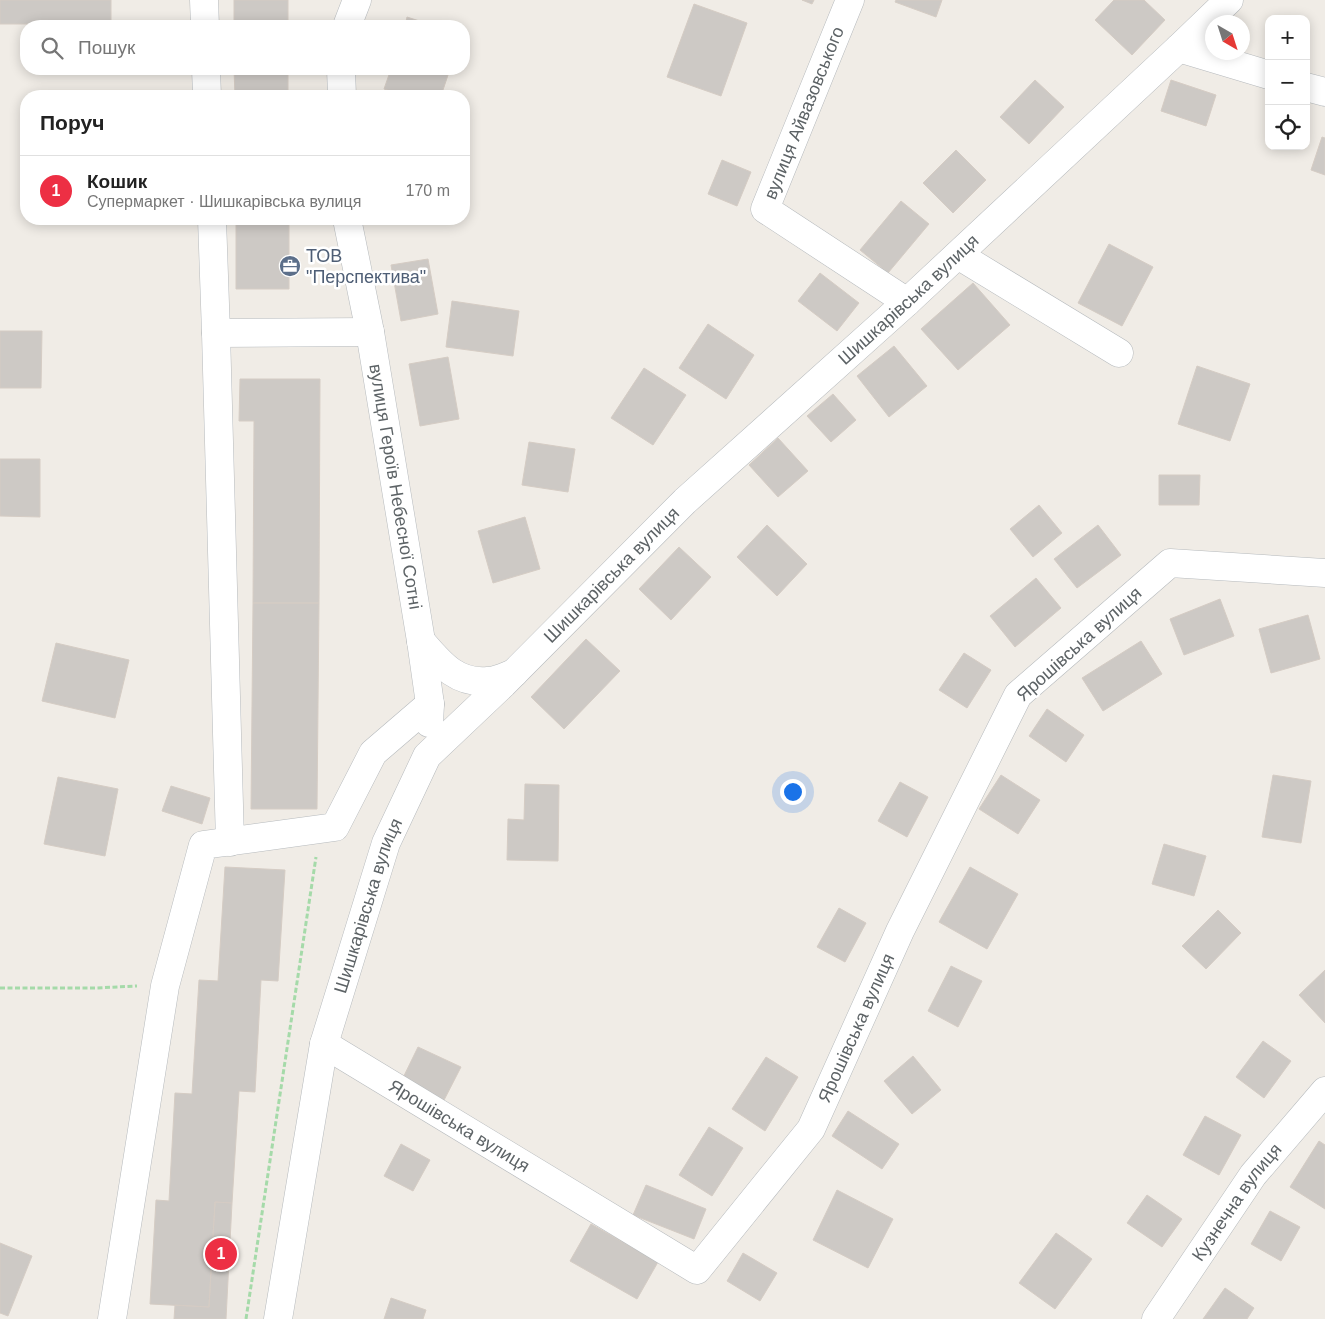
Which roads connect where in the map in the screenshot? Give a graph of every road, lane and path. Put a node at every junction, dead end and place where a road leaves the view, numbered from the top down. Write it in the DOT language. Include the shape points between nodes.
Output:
graph roads {
  1 [pos="204,0"];
  2 [pos="357,0"];
  3 [pos="850,0"];
  4 [pos="1229,0"];
  5 [pos="205,20"];
  6 [pos="349,20"];
  7 [pos="1179,48"];
  8 [pos="1265,74"];
  9 [pos="206,75"];
  10 [pos="341,75"];
  11 [pos="1310,88"];
  12 [pos="208,90"];
  13 [pos="342,90"];
  14 [pos="1325,92"];
  15 [pos="212,225"];
  16 [pos="348,225"];
  17 [pos="958,255"];
  18 [pos="907,302"];
  19 [pos="370,332"];
  20 [pos="216,334"];
  21 [pos="1119,353"];
  22 [pos="1325,573"];
  23 [pos="422,641"];
  24 [pos="514,673"];
  25 [pos="430,704"];
  26 [pos="427,756"];
  27 [pos="321,829"];
  28 [pos="230,842"];
  29 [pos="138,986"];
  30 [pos="0,988"];
  31 [pos="324,1044"];
  32 [pos="1325,1091"];
  33 [pos="112,1319"];
  34 [pos="246,1319"];
  35 [pos="278,1319"];
  36 [pos="1156,1319"];
  1 -- 5 [label="street"];
  2 -- 6 [label="street"];
  3 -- 18 [label="street, вулиця Айвазовського" via="765,209"];
  4 -- 7 [label="street, Шишкарівська вулиця"];
  7 -- 8 [label="street"];
  7 -- 17 [label="street, Шишкарівська вулиця"];
  9 -- 12 [label="street"];
  10 -- 13 [label="street"];
  11 -- 14 [label="street"];
  15 -- 20 [label="street"];
  16 -- 19 [label="street, вулиця Героїв Небесної Сотні"];
  17 -- 18 [label="street, Шишкарівська вулиця"];
  17 -- 21 [label="street"];
  18 -- 24 [label="street, Шишкарівська вулиця" via="685,500"];
  19 -- 20 [label="street"];
  19 -- 23 [label="street, вулиця Героїв Небесної Сотні"];
  20 -- 28 [label="street"];
  22 -- 31 [label="street, Ярошівська вулиця" via="1170,563 1018,695 900,931 811,1129 697,1270"];
  23 -- 24 [label="street" via="441,665 471,680 489,682"];
  23 -- 25 [label="street, вулиця Героїв Небесної Сотні"];
  24 -- 26 [label="street, Шишкарівська вулиця"];
  25 -- 26 [label="street, вулиця Героїв Небесної Сотні"];
  25 -- 27 [label="street" via="373,752 335,827"];
  26 -- 31 [label="street, Шишкарівська вулиця" via="386,843"];
  27 -- 28 [label="street"];
  27 -- 34 [label="path"];
  28 -- 33 [label="street" via="203,845 165,986"];
  29 -- 30 [label="path"];
  31 -- 35 [label="street, Шишкарівська вулиця"];
  32 -- 36 [label="street, Кузнечна вулиця" via="1253,1174"];
}
